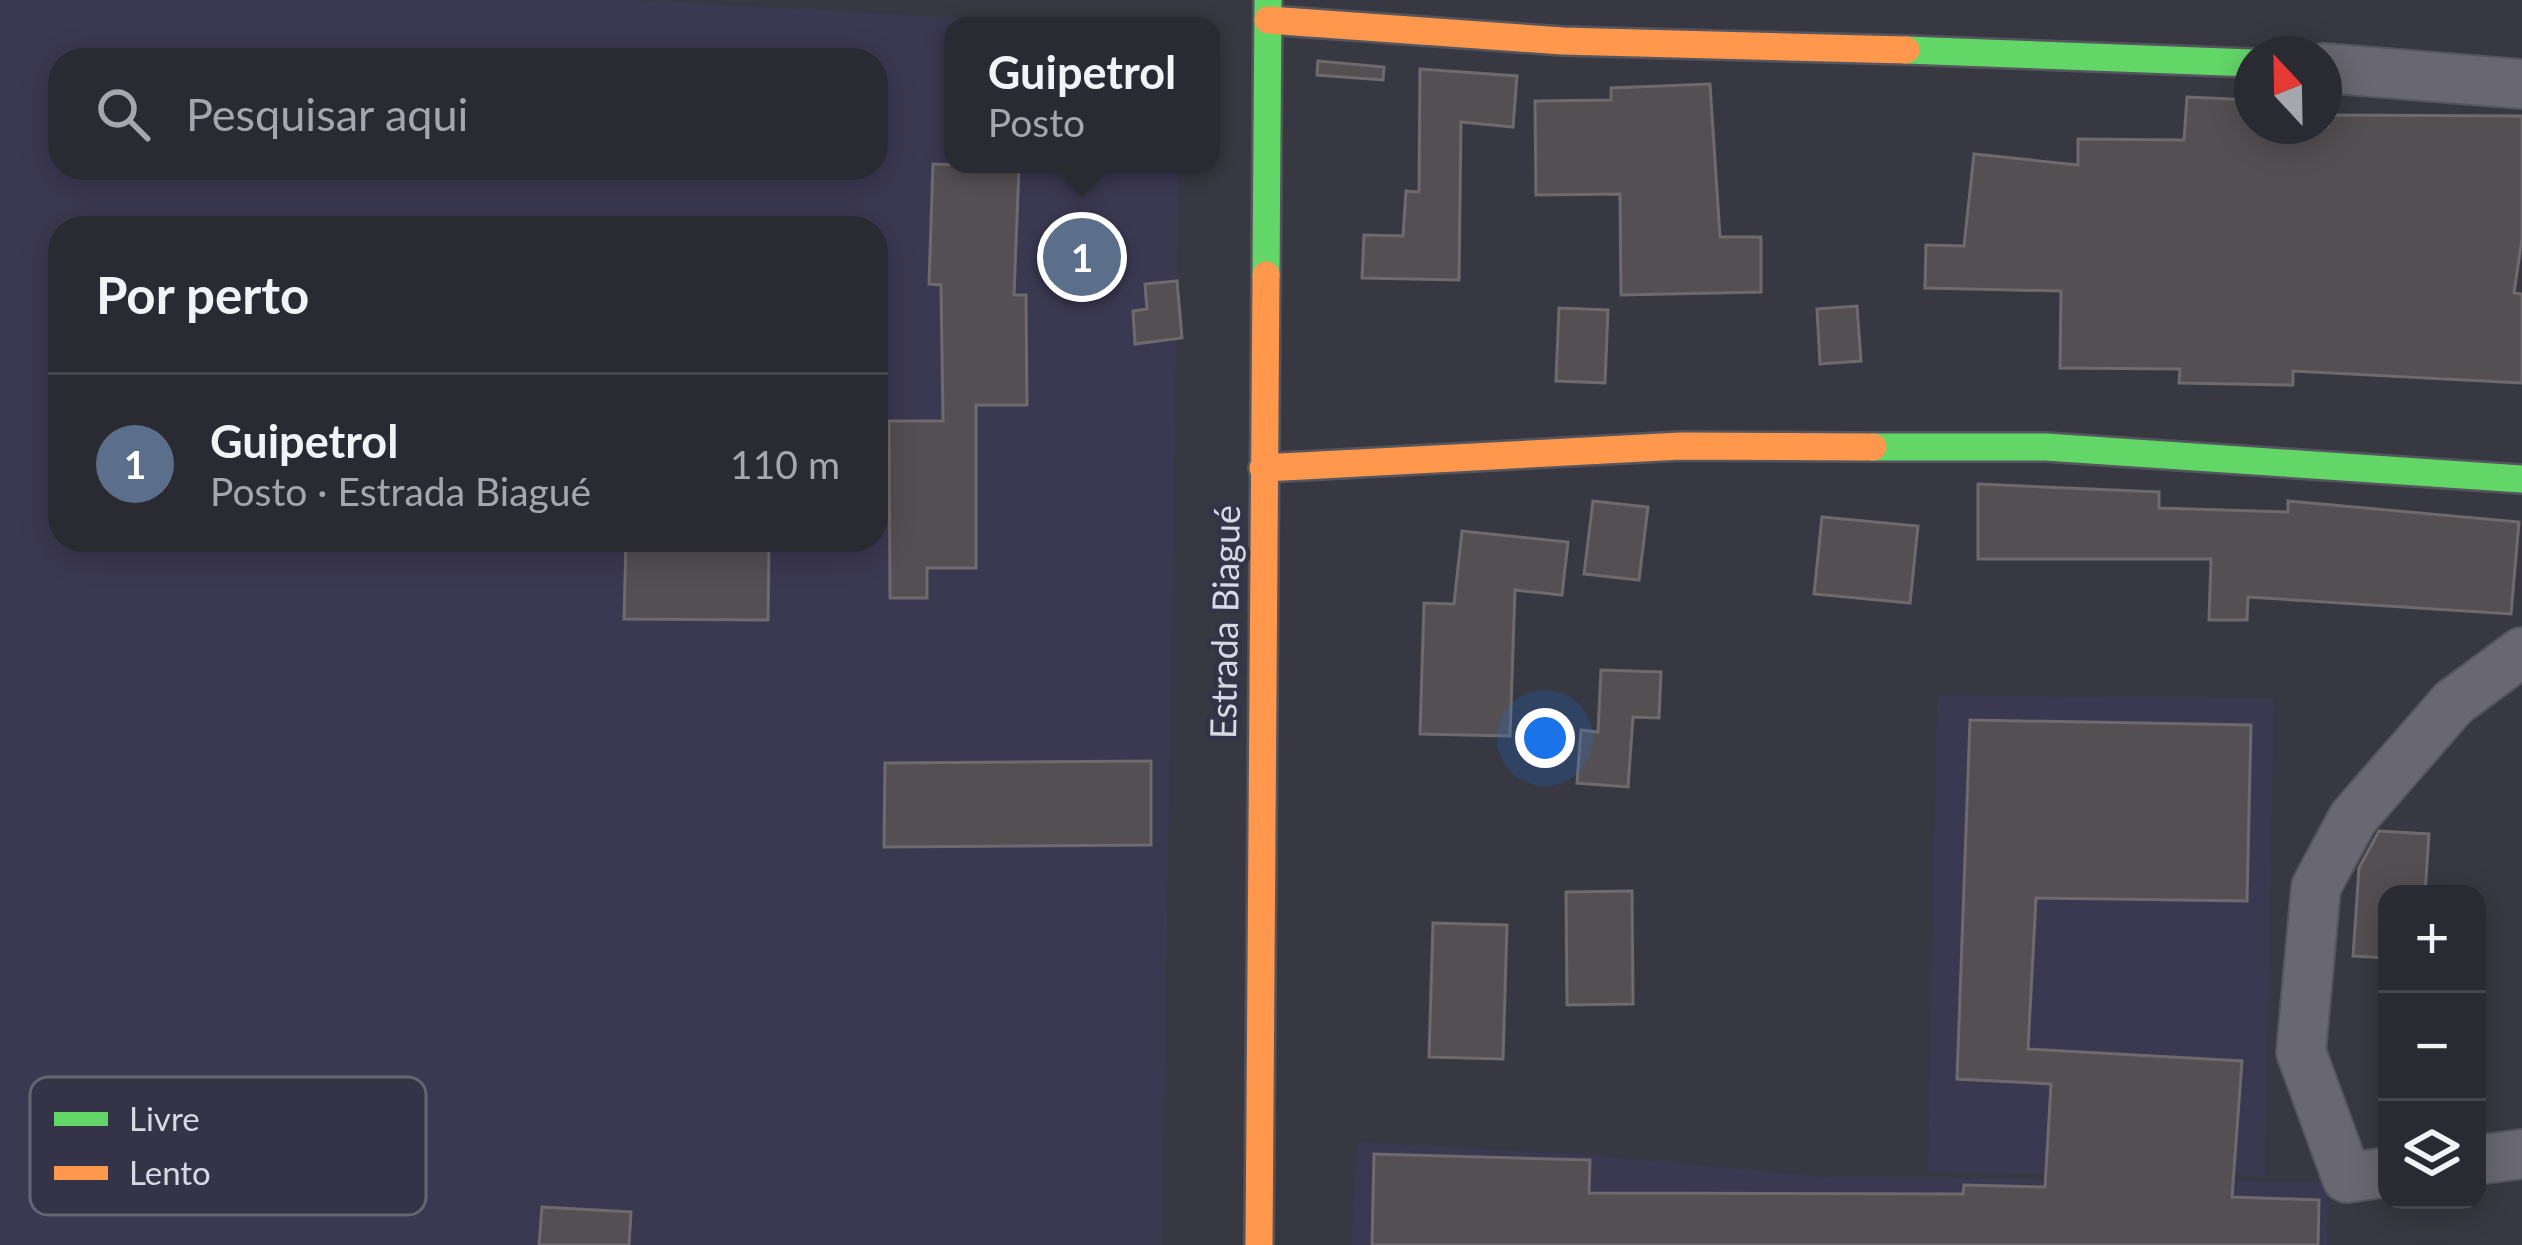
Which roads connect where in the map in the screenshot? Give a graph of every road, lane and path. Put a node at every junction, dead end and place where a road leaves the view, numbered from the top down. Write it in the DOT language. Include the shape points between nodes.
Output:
graph roads {
  1 [pos="1268,10"];
  2 [pos="2234,62"];
  3 [pos="2342,69"];
  4 [pos="2522,84"];
  5 [pos="1263,468"];
  6 [pos="2522,479"];
  7 [pos="2522,652"];
  8 [pos="2522,1154"];
  9 [pos="2486,1159"];
  10 [pos="2378,1173"];
  11 [pos="1259,1245"];
  1 -- 2 [label="street" via="1598,43"];
  1 -- 5 [label="street, Estrada Biagué"];
  3 -- 4 [label="street"];
  5 -- 6 [label="street" via="1681,446 2046,447"];
  5 -- 11 [label="street, Estrada Biagué"];
  7 -- 10 [label="street" via="2453,703 2354,818 2316,887 2301,1052 2348,1178"];
  8 -- 9 [label="street"];
}
